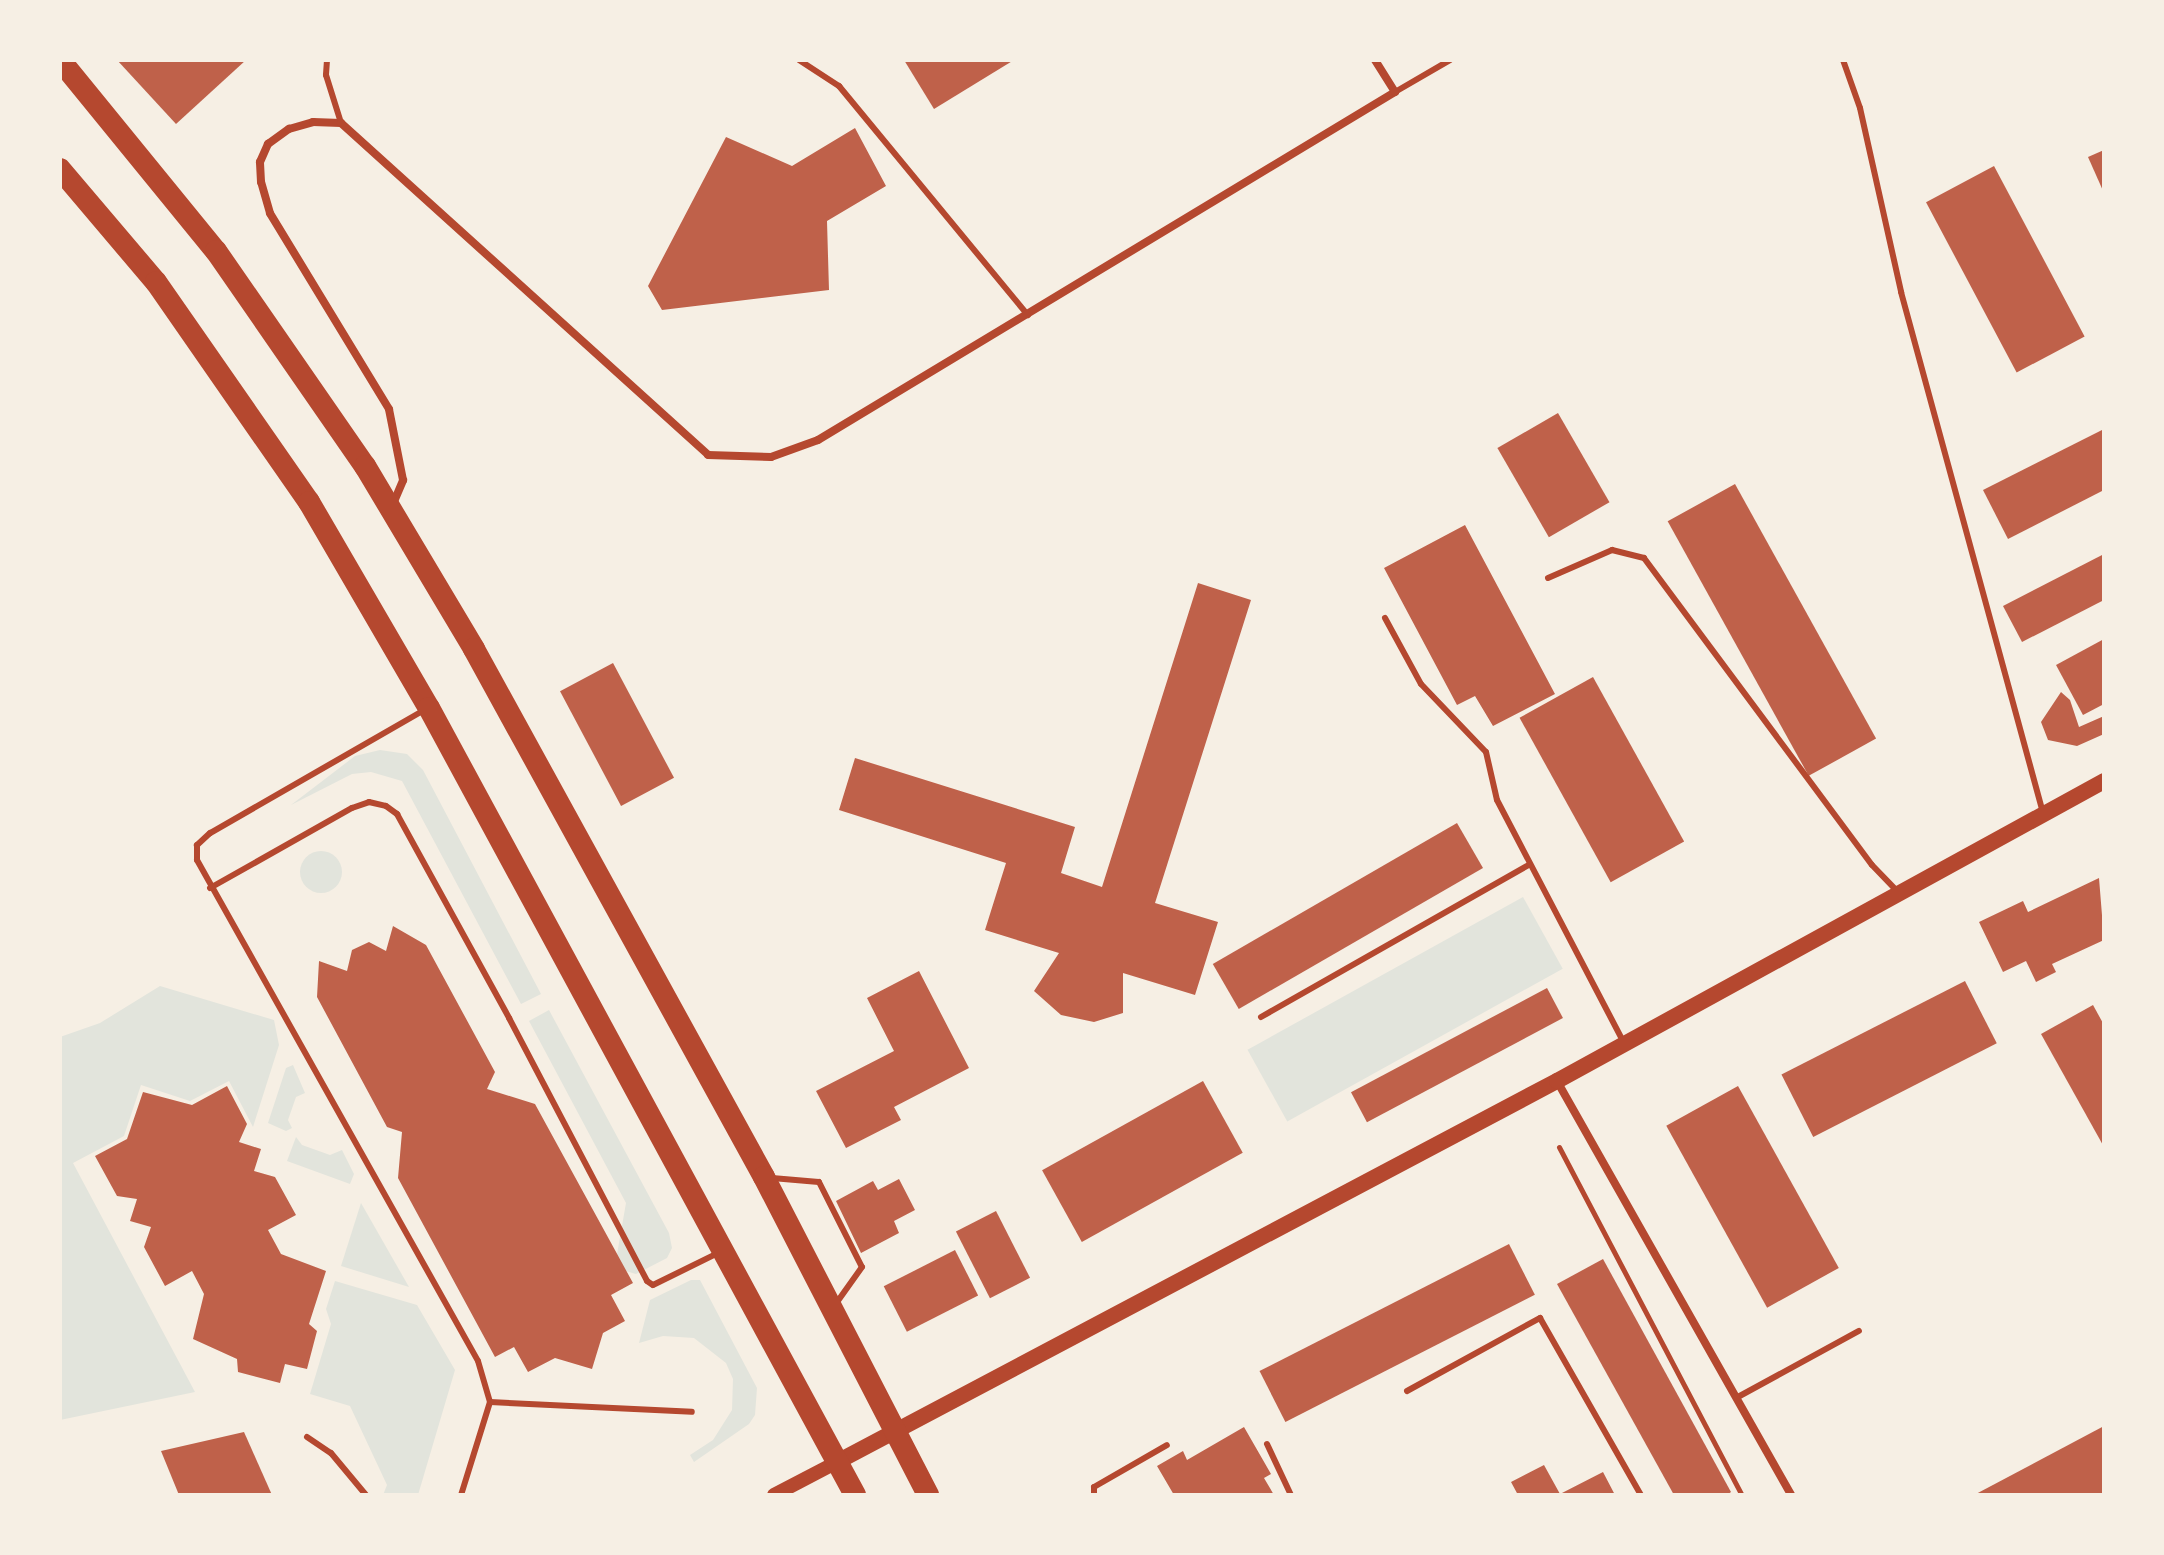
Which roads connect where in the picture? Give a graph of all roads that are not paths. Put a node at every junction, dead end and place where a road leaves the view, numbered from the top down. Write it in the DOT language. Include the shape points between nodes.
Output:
graph roads {
  1 [pos="60,60"];
  2 [pos="327,60"];
  3 [pos="799,60"];
  4 [pos="1375,60"];
  5 [pos="1450,60"];
  6 [pos="1843,60"];
  7 [pos="1395,92"];
  8 [pos="341,123"];
  9 [pos="60,169"];
  10 [pos="1028,315"];
  11 [pos="391,510"];
  12 [pos="1548,578"];
  13 [pos="1385,618"];
  14 [pos="429,708"];
  15 [pos="2104,781"];
  16 [pos="2043,813"];
  17 [pos="1529,865"];
  18 [pos="210,888"];
  19 [pos="1901,896"];
  20 [pos="1261,1017"];
  21 [pos="1625,1044"];
  22 [pos="1557,1081"];
  23 [pos="764,1177"];
  24 [pos="724,1250"];
  25 [pos="830,1311"];
  26 [pos="1859,1331"];
  27 [pos="1407,1391"];
  28 [pos="1736,1398"];
  29 [pos="490,1402"];
  30 [pos="692,1412"];
  31 [pos="895,1433"];
  32 [pos="307,1437"];
  33 [pos="1267,1444"];
  34 [pos="1167,1445"];
  35 [pos="837,1462"];
  36 [pos="366,1495"];
  37 [pos="461,1495"];
  38 [pos="774,1495"];
  39 [pos="855,1495"];
  40 [pos="928,1495"];
  41 [pos="1094,1495"];
  42 [pos="1291,1495"];
  43 [pos="1641,1495"];
  44 [pos="1791,1495"];
  1 -- 11 [label="highway" via="216,251"];
  2 -- 8 [label="lane" via="326,75"];
  3 -- 10 [label="lane" via="839,86"];
  4 -- 7 [label="street"];
  5 -- 7 [label="lane"];
  6 -- 16 [label="lane" via="1860,108 1901,292"];
  7 -- 10 [label="street"];
  8 -- 10 [label="street" via="708,455 771,457 818,440"];
  8 -- 11 [label="street" via="313,122 289,129 268,144 260,162 261,182 270,213 389,409 403,480"];
  9 -- 14 [label="highway" via="156,282 309,502"];
  11 -- 23 [label="highway" via="481,662"];
  12 -- 19 [label="lane" via="1612,550 1644,558 1872,865"];
  13 -- 17 [label="lane" via="1421,684 1486,752 1497,800"];
  14 -- 18 [label="lane" via="210,833 197,845 197,860"];
  14 -- 24 [label="highway"];
  15 -- 16 [label="main road"];
  16 -- 19 [label="main road"];
  17 -- 20 [label="lane"];
  17 -- 21 [label="lane"];
  18 -- 24 [label="lane" via="352,808 369,802 386,806 397,814 647,1281 653,1285"];
  18 -- 29 [label="lane" via="433,1278 478,1361"];
  19 -- 21 [label="main road"];
  21 -- 22 [label="main road"];
  22 -- 28 [label="street"];
  22 -- 31 [label="main road"];
  23 -- 25 [label="highway"];
  23 -- 25 [label="lane" via="819,1182 862,1267"];
  24 -- 35 [label="highway"];
  25 -- 31 [label="highway"];
  26 -- 28 [label="lane"];
  27 -- 43 [label="lane" via="1540,1318"];
  28 -- 44 [label="street"];
  29 -- 30 [label="lane"];
  29 -- 37 [label="lane"];
  31 -- 35 [label="main road"];
  31 -- 40 [label="highway"];
  32 -- 36 [label="lane" via="331,1453"];
  33 -- 42 [label="lane"];
  34 -- 41 [label="lane" via="1094,1487"];
  35 -- 38 [label="street"];
  35 -- 39 [label="highway"];
}
